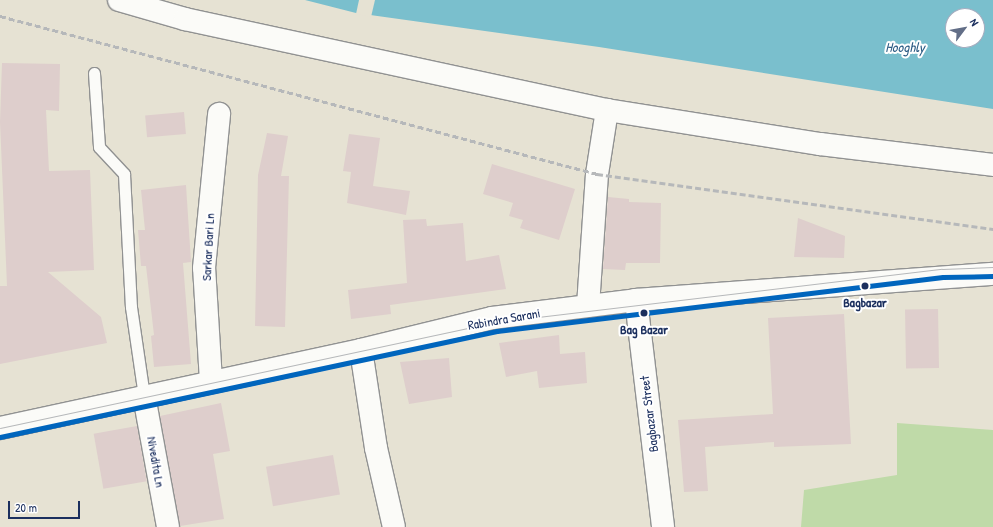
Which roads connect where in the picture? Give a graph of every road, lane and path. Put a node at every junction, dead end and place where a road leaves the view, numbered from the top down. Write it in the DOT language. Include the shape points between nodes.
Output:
graph roads {
  1 [pos="119,0"];
  2 [pos="94,73"];
  3 [pos="607,110"];
  4 [pos="219,114"];
  5 [pos="993,165"];
  6 [pos="993,274"];
  7 [pos="636,300"];
  8 [pos="588,306"];
  9 [pos="361,350"];
  10 [pos="211,381"];
  11 [pos="144,396"];
  12 [pos="0,428"];
  13 [pos="168,527"];
  14 [pos="394,527"];
  15 [pos="663,527"];
  1 -- 3 [label="street" via="185,19"];
  2 -- 11 [label="lane" via="99,147 124,174 131,307"];
  3 -- 5 [label="street" via="820,144"];
  3 -- 8 [label="street" via="597,174"];
  4 -- 10 [label="street, Sarkar Bari Ln" via="204,268"];
  6 -- 7 [label="street, Rabindra Sarani"];
  7 -- 8 [label="street, Rabindra Sarani"];
  7 -- 15 [label="street, Bagbazar Street"];
  8 -- 9 [label="street, Rabindra Sarani" via="492,318"];
  9 -- 10 [label="street, Rabindra Sarani"];
  9 -- 14 [label="street" via="376,448"];
  10 -- 11 [label="street, Rabindra Sarani"];
  11 -- 12 [label="street, Rabindra Sarani"];
  11 -- 13 [label="street, Nivedita Ln"];
}
